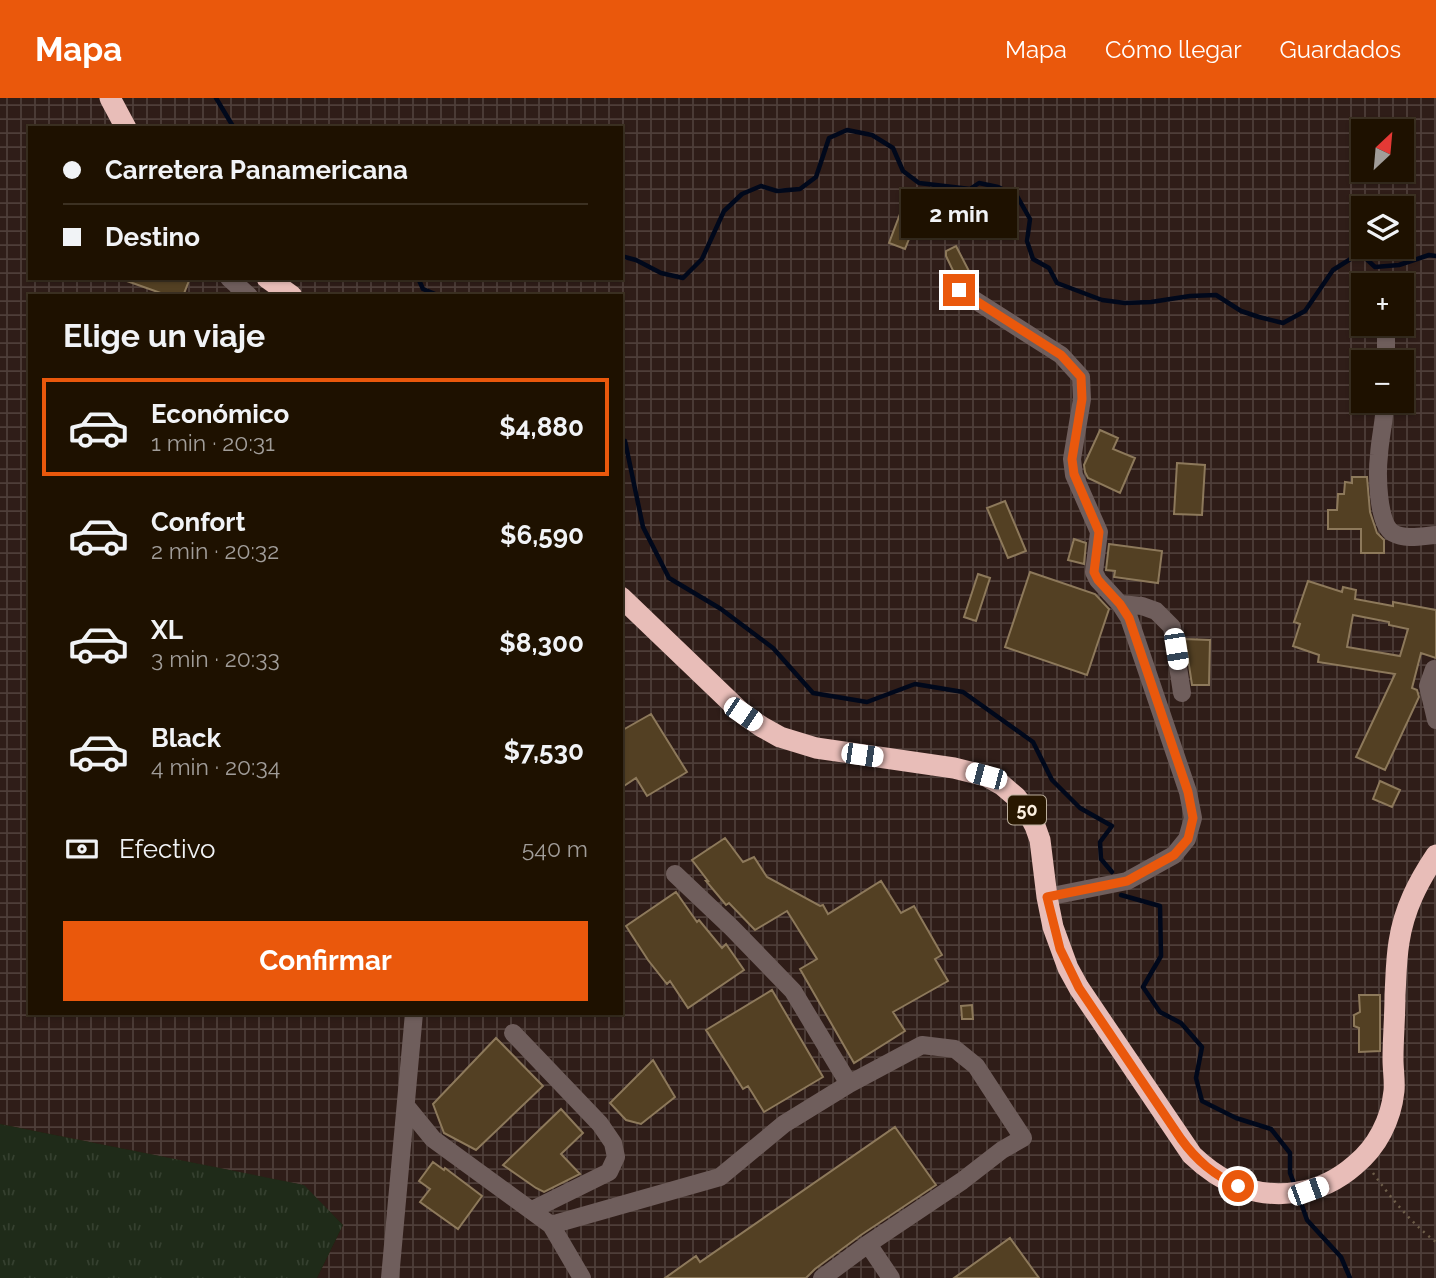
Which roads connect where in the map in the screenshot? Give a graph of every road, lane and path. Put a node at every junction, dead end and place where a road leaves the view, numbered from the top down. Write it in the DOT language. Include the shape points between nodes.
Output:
graph roads {
  1 [pos="110,98"];
  2 [pos="125,126"];
  3 [pos="231,280"];
  4 [pos="270,280"];
  5 [pos="959,290"];
  6 [pos="247,294"];
  7 [pos="289,294"];
  8 [pos="1385,413"];
  9 [pos="1436,535"];
  10 [pos="623,599"];
  11 [pos="1120,604"];
  12 [pos="1434,669"];
  13 [pos="1182,693"];
  14 [pos="1436,720"];
  15 [pos="1436,855"];
  16 [pos="676,874"];
  17 [pos="1047,897"];
  18 [pos="414,1015"];
  19 [pos="513,1033"];
  20 [pos="849,1084"];
  21 [pos="406,1106"];
  22 [pos="1363,1159"];
  23 [pos="532,1210"];
  24 [pos="551,1224"];
  25 [pos="1436,1242"];
  26 [pos="868,1244"];
  27 [pos="390,1278"];
  28 [pos="582,1278"];
  29 [pos="822,1278"];
  30 [pos="891,1278"];
  1 -- 2 [label="highway"];
  3 -- 6 [label="street"];
  4 -- 7 [label="highway"];
  5 -- 11 [label="street" via="1061,355 1081,377 1074,474 1099,532 1094,572"];
  8 -- 9 [label="street" via="1379,456 1384,522 1390,532 1403,537"];
  10 -- 17 [label="highway, 50" via="743,714 780,737 816,748 954,768 1002,785 1027,811 1041,840"];
  11 -- 13 [label="street" via="1156,611 1172,627"];
  11 -- 17 [label="street" via="1129,618 1188,792 1193,818 1188,839 1174,855 1127,881"];
  12 -- 14 [label="street" via="1428,686"];
  15 -- 22 [label="highway, 50" via="1404,918 1396,967 1391,1109"];
  16 -- 20 [label="street" via="793,990"];
  17 -- 22 [label="highway, 50" via="1060,949 1079,988 1192,1155 1206,1168 1251,1190 1288,1194 1329,1183"];
  18 -- 21 [label="street"];
  19 -- 23 [label="street" via="600,1124 616,1157 609,1172"];
  20 -- 24 [label="street" via="784,1124 720,1177"];
  20 -- 26 [label="street" via="922,1045 955,1049 976,1066 1023,1138"];
  21 -- 23 [label="street" via="433,1139"];
  21 -- 27 [label="street"];
  22 -- 25 [label="path" via="1389,1195"];
  23 -- 24 [label="street"];
  24 -- 28 [label="street"];
  26 -- 29 [label="street"];
  26 -- 30 [label="street"];
}
